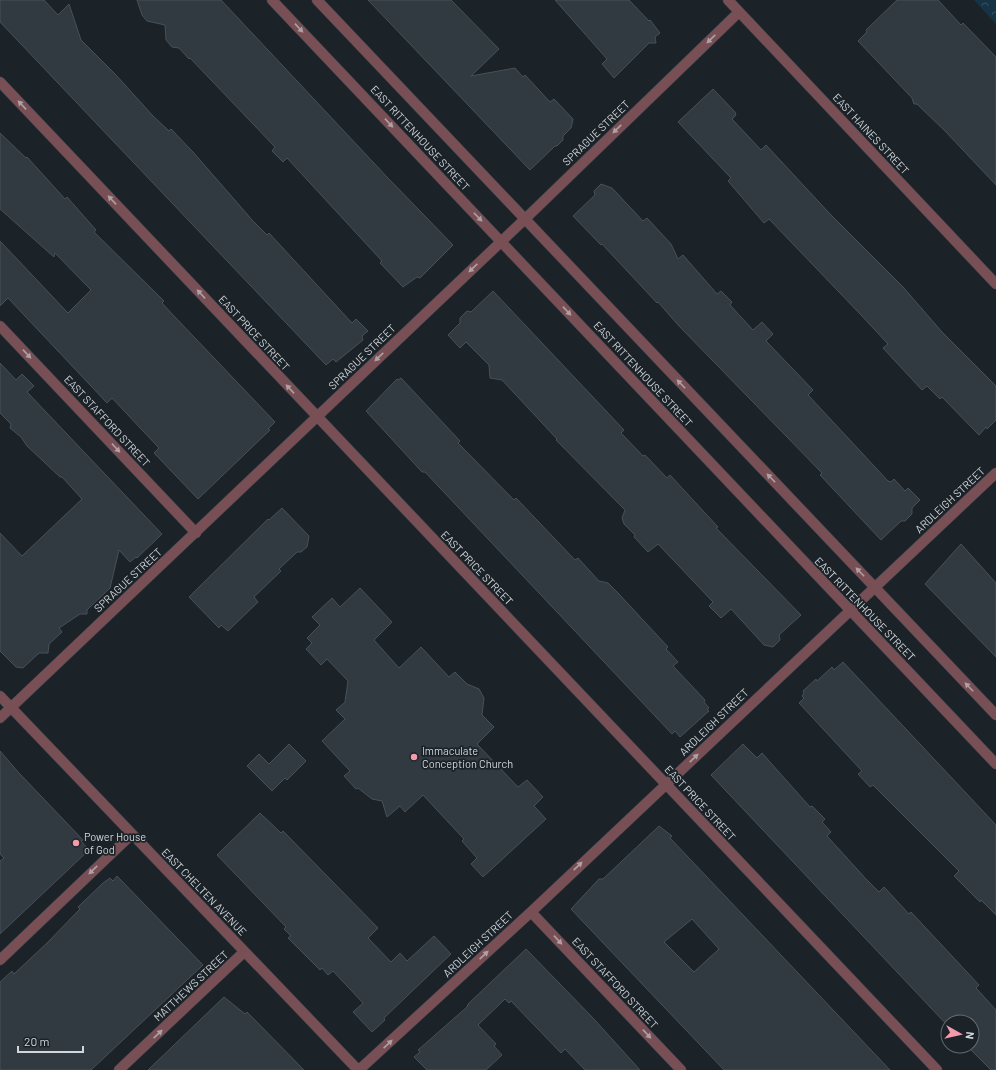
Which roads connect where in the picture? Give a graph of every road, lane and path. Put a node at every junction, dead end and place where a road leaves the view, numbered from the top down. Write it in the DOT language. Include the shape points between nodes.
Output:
graph roads {
  1 [pos="272,0"];
  2 [pos="317,0"];
  3 [pos="728,0"];
  4 [pos="739,12"];
  5 [pos="0,82"];
  6 [pos="525,219"];
  7 [pos="501,241"];
  8 [pos="996,284"];
  9 [pos="0,326"];
  10 [pos="317,417"];
  11 [pos="996,473"];
  12 [pos="196,533"];
  13 [pos="875,588"];
  14 [pos="850,611"];
  15 [pos="0,696"];
  16 [pos="11,707"];
  17 [pos="996,715"];
  18 [pos="0,718"];
  19 [pos="996,764"];
  20 [pos="666,785"];
  21 [pos="132,834"];
  22 [pos="531,912"];
  23 [pos="244,952"];
  24 [pos="0,960"];
  25 [pos="119,1070"];
  26 [pos="359,1070"];
  27 [pos="681,1070"];
  28 [pos="937,1070"];
  1 -- 7 [label="street, EAST RITTENHOUSE STREET, one-way"];
  2 -- 6 [label="street, EAST RITTENHOUSE STREET"];
  3 -- 4 [label="street, EAST HAINES STREET"];
  4 -- 6 [label="street, SPRAGUE STREET, one-way"];
  4 -- 8 [label="street, EAST HAINES STREET"];
  10 -- 5 [label="street, EAST PRICE STREET, one-way"];
  6 -- 7 [label="street, SPRAGUE STREET"];
  13 -- 6 [label="street, EAST RITTENHOUSE STREET, one-way"];
  7 -- 10 [label="street, SPRAGUE STREET, one-way"];
  7 -- 14 [label="street, EAST RITTENHOUSE STREET, one-way"];
  9 -- 12 [label="street, EAST STAFFORD STREET, one-way"];
  10 -- 12 [label="street, SPRAGUE STREET"];
  10 -- 20 [label="street, EAST PRICE STREET"];
  11 -- 13 [label="street, ARDLEIGH STREET"];
  12 -- 16 [label="street, SPRAGUE STREET"];
  13 -- 14 [label="street, ARDLEIGH STREET"];
  17 -- 13 [label="street, EAST RITTENHOUSE STREET, one-way"];
  14 -- 19 [label="street, EAST RITTENHOUSE STREET"];
  20 -- 14 [label="street, ARDLEIGH STREET, one-way"];
  15 -- 16 [label="street, EAST CHELTEN AVENUE"];
  16 -- 18 [label="street, SPRAGUE STREET"];
  16 -- 21 [label="street, EAST CHELTEN AVENUE"];
  22 -- 20 [label="street, ARDLEIGH STREET, one-way"];
  20 -- 28 [label="street, EAST PRICE STREET"];
  21 -- 23 [label="street, EAST CHELTEN AVENUE"];
  21 -- 24 [label="street, one-way"];
  26 -- 22 [label="street, ARDLEIGH STREET, one-way"];
  22 -- 27 [label="street, EAST STAFFORD STREET, one-way"];
  25 -- 23 [label="street, MATTHEWS STREET, one-way"];
  23 -- 26 [label="street, EAST CHELTEN AVENUE"];
}
